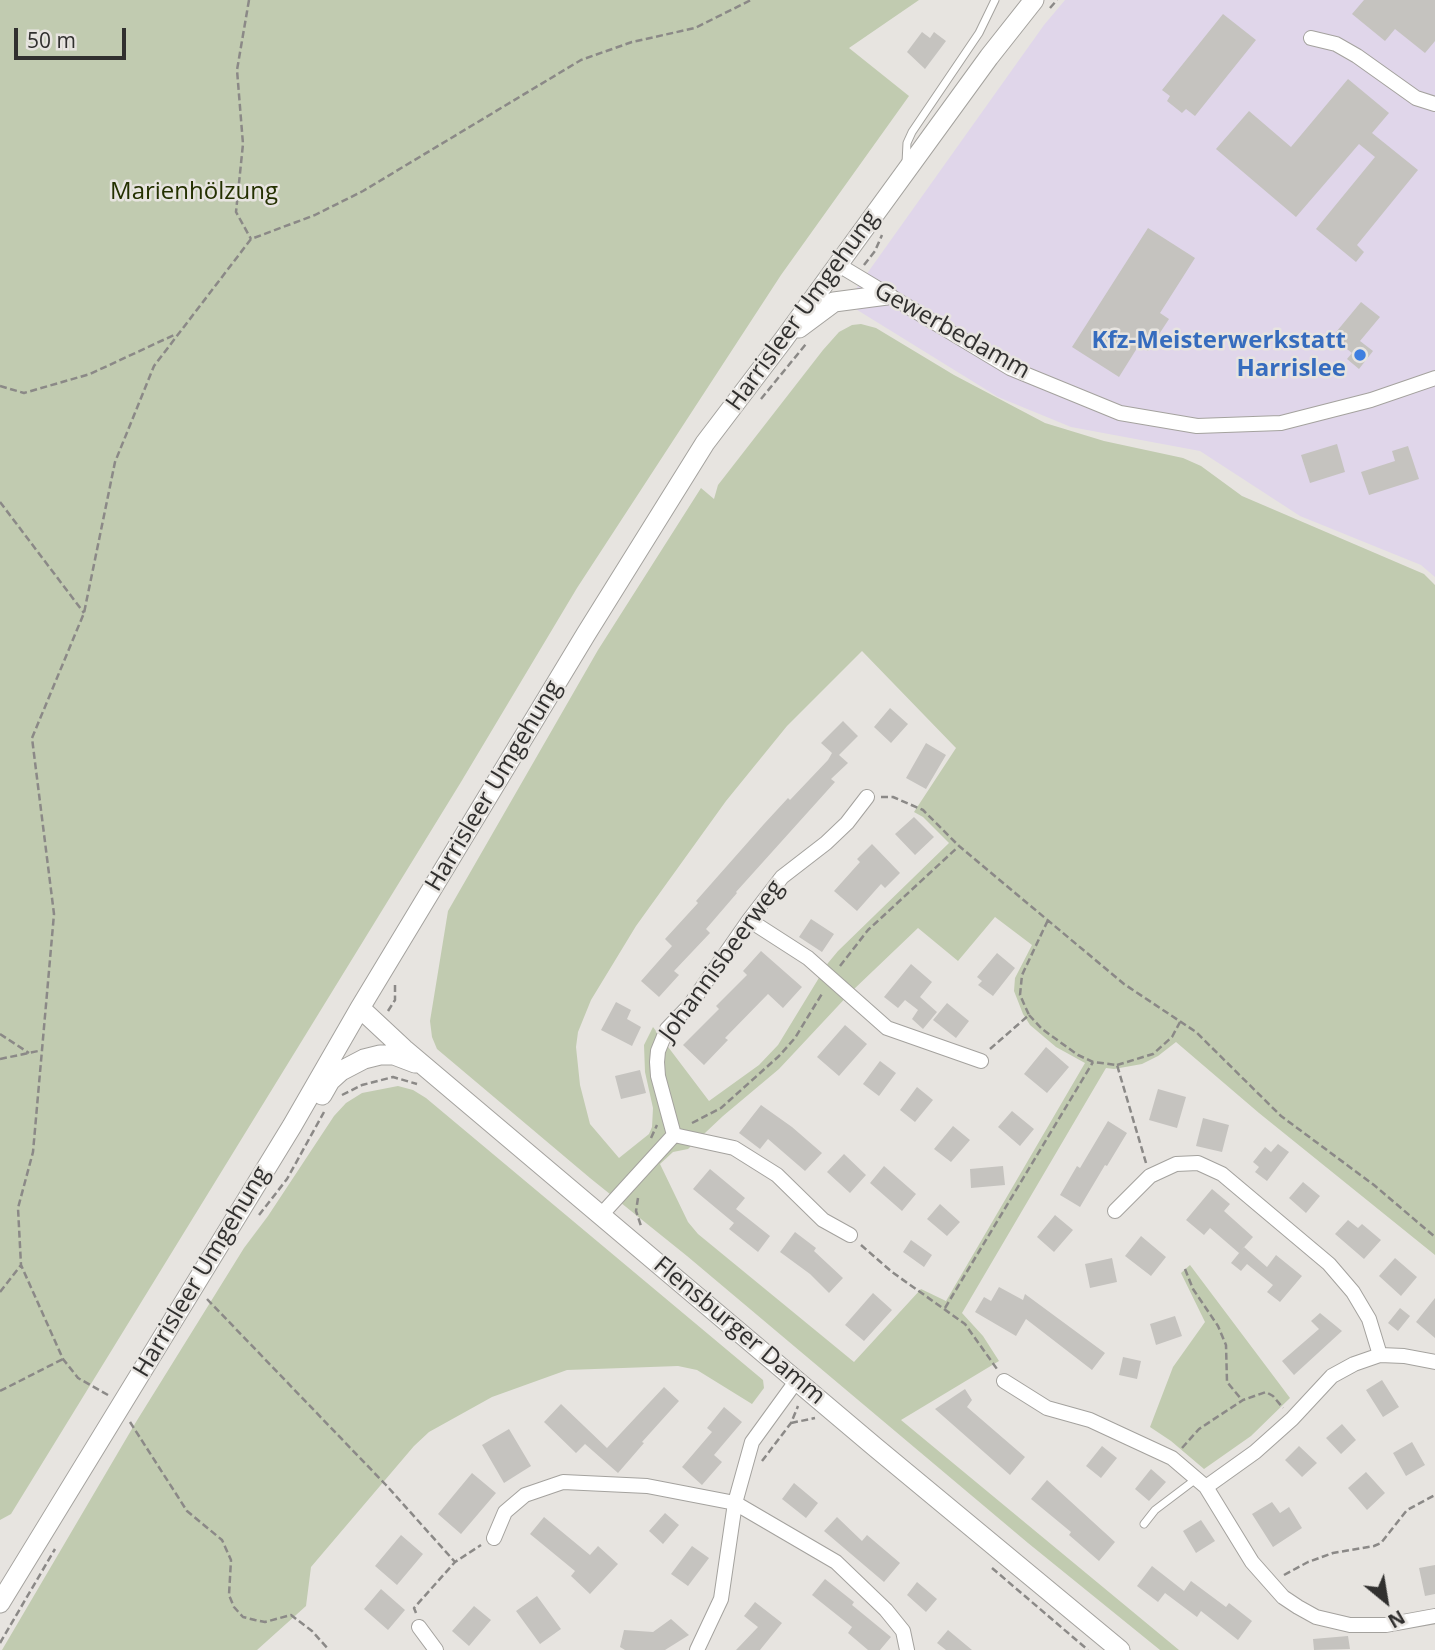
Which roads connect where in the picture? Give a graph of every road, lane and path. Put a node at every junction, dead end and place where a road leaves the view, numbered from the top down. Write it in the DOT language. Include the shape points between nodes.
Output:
graph roads {
  1 [pos="249,0"];
  2 [pos="751,0"];
  3 [pos="995,0"];
  4 [pos="1057,0"];
  5 [pos="1042,4"];
  6 [pos="1311,38"];
  7 [pos="1435,104"];
  8 [pos="906,170"];
  9 [pos="886,226"];
  10 [pos="251,239"];
  11 [pos="837,264"];
  12 [pos="855,276"];
  13 [pos="887,295"];
  14 [pos="176,334"];
  15 [pos="784,339"];
  16 [pos="807,342"];
  17 [pos="1435,378"];
  18 [pos="0,386"];
  19 [pos="759,402"];
  20 [pos="0,502"];
  21 [pos="83,613"];
  22 [pos="867,797"];
  23 [pos="959,846"];
  24 [pos="749,920"];
  25 [pos="1048,920"];
  26 [pos="832,977"];
  27 [pos="395,983"];
  28 [pos="360,1009"];
  29 [pos="1029,1015"];
  30 [pos="1180,1021"];
  31 [pos="379,1025"];
  32 [pos="0,1034"];
  33 [pos="43,1050"];
  34 [pos="29,1053"];
  35 [pos="0,1059"];
  36 [pos="981,1061"];
  37 [pos="1093,1062"];
  38 [pos="1117,1065"];
  39 [pos="429,1069"];
  40 [pos="674,1135"];
  41 [pos="1150,1176"];
  42 [pos="255,1185"];
  43 [pos="1115,1211"];
  44 [pos="602,1214"];
  45 [pos="850,1235"];
  46 [pos="1435,1237"];
  47 [pos="21,1265"];
  48 [pos="1185,1269"];
  49 [pos="191,1287"];
  50 [pos="0,1292"];
  51 [pos="945,1308"];
  52 [pos="1380,1355"];
  53 [pos="63,1359"];
  54 [pos="1435,1362"];
  55 [pos="797,1380"];
  56 [pos="1004,1381"];
  57 [pos="0,1391"];
  58 [pos="1243,1401"];
  59 [pos="799,1403"];
  60 [pos="126,1412"];
  61 [pos="817,1418"];
  62 [pos="1292,1419"];
  63 [pos="791,1423"];
  64 [pos="1172,1458"];
  65 [pos="759,1468"];
  66 [pos="1201,1483"];
  67 [pos="1435,1495"];
  68 [pos="735,1503"];
  69 [pos="1144,1524"];
  70 [pos="494,1538"];
  71 [pos="455,1562"];
  72 [pos="1280,1577"];
  73 [pos="0,1603"];
  74 [pos="1435,1616"];
  75 [pos="419,1627"];
  76 [pos="329,1650"];
  77 [pos="436,1650"];
  78 [pos="697,1650"];
  79 [pos="907,1650"];
  80 [pos="1120,1650"];
  1 -- 10 [label="path" via="237,70 243,144 236,212"];
  2 -- 10 [label="path" via="695,28 581,60 363,191"];
  3 -- 8 [label="lane" via="967,52 912,132"];
  4 -- 5 [label="path"];
  5 -- 8 [label="main road, Harrisleer Umgehung" via="989,57"];
  6 -- 7 [label="street" via="1336,44 1416,98"];
  8 -- 11 [label="main road, Harrisleer Umgehung"];
  9 -- 12 [label="path" via="875,251"];
  10 -- 14 [label="path"];
  11 -- 12 [label="street, Gewerbedamm"];
  11 -- 15 [label="main road, Harrisleer Umgehung"];
  12 -- 13 [label="street, Gewerbedamm"];
  13 -- 15 [label="main road" via="834,302"];
  13 -- 17 [label="street, Gewerbedamm" via="1010,368 1120,413 1197,426 1281,423"];
  14 -- 18 [label="path" via="90,374 24,393"];
  14 -- 21 [label="path" via="154,366 115,462"];
  15 -- 28 [label="main road, Harrisleer Umgehung" via="705,443"];
  16 -- 19 [label="path"];
  20 -- 21 [label="path"];
  21 -- 33 [label="path" via="32,738 54,914"];
  22 -- 23 [label="path" via="894,797 923,810"];
  22 -- 24 [label="street, Johannisbeerweg" via="848,823 782,877"];
  23 -- 25 [label="path"];
  23 -- 26 [label="path" via="869,930"];
  24 -- 26 [label="street"];
  24 -- 40 [label="street, Johannisbeerweg" via="698,994 667,1028 657,1051 658,1076"];
  25 -- 29 [label="path" via="1022,975 1020,995"];
  25 -- 30 [label="path" via="1124,984"];
  26 -- 36 [label="street" via="887,1028"];
  26 -- 40 [label="path" via="779,1056 721,1108"];
  27 -- 31 [label="path" via="395,1000"];
  28 -- 31 [label="main road, Flensburger Damm"];
  28 -- 42 [label="main road, Harrisleer Umgehung"];
  29 -- 36 [label="path"];
  29 -- 37 [label="path" via="1067,1048"];
  30 -- 38 [label="path" via="1172,1037 1153,1054"];
  30 -- 46 [label="path" via="1281,1115"];
  31 -- 39 [label="main road, Flensburger Damm"];
  32 -- 34 [label="path"];
  33 -- 34 [label="path"];
  33 -- 47 [label="path" via="33,1152 18,1208"];
  34 -- 35 [label="path"];
  37 -- 38 [label="path"];
  37 -- 51 [label="path"];
  38 -- 41 [label="path"];
  39 -- 42 [label="main road" via="400,1056 380,1055 341,1070 287,1154"];
  39 -- 44 [label="main road, Flensburger Damm"];
  40 -- 44 [label="street"];
  40 -- 45 [label="street" via="734,1148 777,1175 823,1220"];
  41 -- 43 [label="street"];
  41 -- 52 [label="street" via="1176,1164 1198,1163 1222,1174 1329,1264 1369,1319"];
  42 -- 49 [label="main road, Harrisleer Umgehung"];
  44 -- 55 [label="main road, Flensburger Damm"];
  45 -- 51 [label="path" via="892,1272"];
  47 -- 50 [label="path"];
  47 -- 53 [label="path"];
  48 -- 58 [label="path" via="1218,1326 1226,1345 1227,1382"];
  49 -- 60 [label="main road, Harrisleer Umgehung"];
  49 -- 71 [label="path"];
  51 -- 56 [label="path" via="977,1337"];
  52 -- 54 [label="street"];
  52 -- 62 [label="street" via="1332,1376"];
  53 -- 57 [label="path"];
  53 -- 60 [label="path" via="78,1378"];
  55 -- 68 [label="street" via="752,1443"];
  55 -- 80 [label="main road, Flensburger Damm"];
  56 -- 64 [label="street" via="1047,1408 1090,1420"];
  58 -- 62 [label="path" via="1266,1392"];
  58 -- 64 [label="path" via="1199,1429"];
  59 -- 63 [label="path"];
  60 -- 73 [label="main road, Harrisleer Umgehung"];
  60 -- 76 [label="path" via="187,1511 222,1541 231,1560 228,1582 234,1608 243,1617 265,1622 291,1615"];
  61 -- 63 [label="path"];
  62 -- 66 [label="street" via="1255,1452"];
  63 -- 65 [label="path"];
  64 -- 66 [label="street"];
  66 -- 69 [label="lane" via="1154,1510"];
  66 -- 74 [label="street" via="1252,1562 1298,1607 1316,1617 1350,1625 1385,1625"];
  67 -- 72 [label="path" via="1407,1510 1381,1543 1333,1553"];
  68 -- 70 [label="street" via="647,1486 563,1482 525,1495 505,1512"];
  68 -- 78 [label="street" via="721,1599"];
  68 -- 79 [label="street" via="836,1562 903,1631"];
  70 -- 71 [label="path"];
  71 -- 75 [label="path" via="414,1608"];
  75 -- 77 [label="street"];
}
